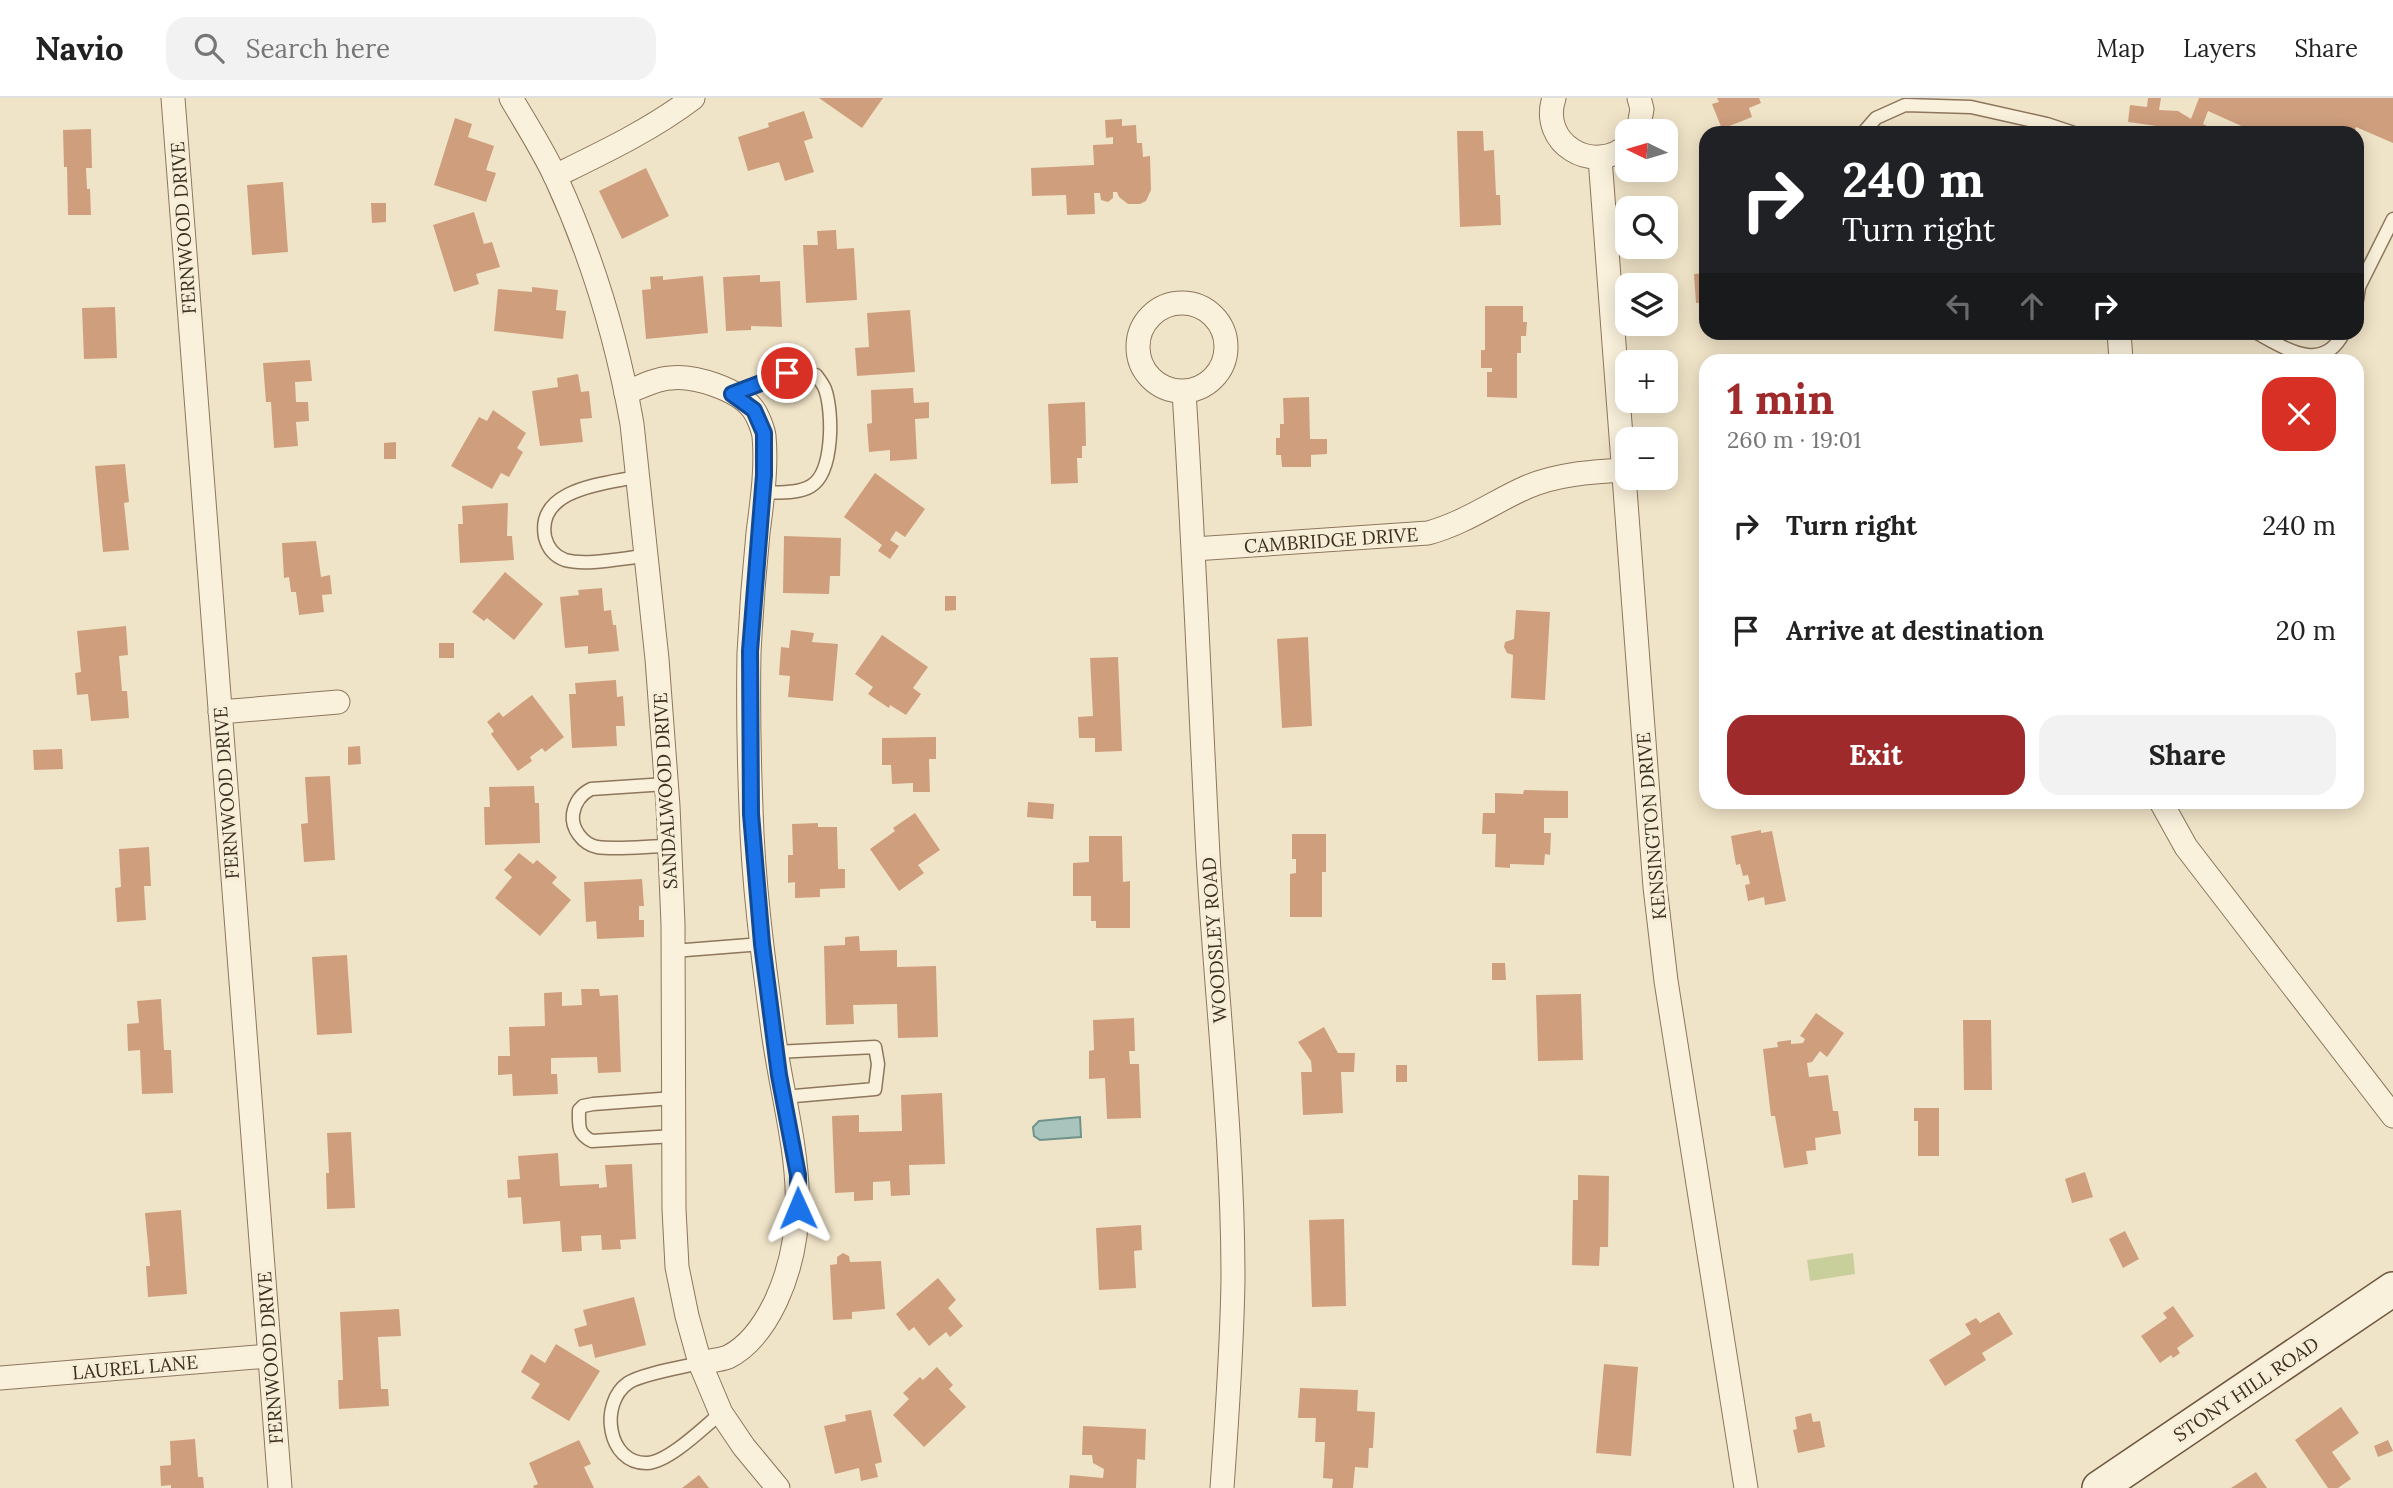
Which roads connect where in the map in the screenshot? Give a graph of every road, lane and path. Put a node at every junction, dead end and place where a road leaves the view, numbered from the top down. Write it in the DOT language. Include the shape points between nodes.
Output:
graph roads {
  1 [pos="173,98"];
  2 [pos="511,98"];
  3 [pos="693,98"];
  4 [pos="1554,98"];
  5 [pos="1639,98"];
  6 [pos="1972,102"];
  7 [pos="1640,119"];
  8 [pos="1869,126"];
  9 [pos="2053,126"];
  10 [pos="1615,153"];
  11 [pos="1600,158"];
  12 [pos="555,176"];
  13 [pos="2393,219"];
  14 [pos="2364,281"];
  15 [pos="2270,340"];
  16 [pos="2340,340"];
  17 [pos="2296,354"];
  18 [pos="2325,354"];
  19 [pos="1184,392"];
  20 [pos="626,393"];
  21 [pos="732,394"];
  22 [pos="1621,427"];
  23 [pos="1615,471"];
  24 [pos="636,477"];
  25 [pos="1625,490"];
  26 [pos="762,493"];
  27 [pos="1194,549"];
  28 [pos="645,556"];
  29 [pos="338,702"];
  30 [pos="220,712"];
  31 [pos="666,784"];
  32 [pos="2165,809"];
  33 [pos="670,846"];
  34 [pos="762,944"];
  35 [pos="673,951"];
  36 [pos="776,1052"];
  37 [pos="783,1097"];
  38 [pos="674,1098"];
  39 [pos="2393,1116"];
  40 [pos="674,1136"];
  41 [pos="2393,1289"];
  42 [pos="270,1356"];
  43 [pos="700,1363"];
  44 [pos="0,1378"];
  45 [pos="721,1413"];
  46 [pos="280,1488"];
  47 [pos="778,1488"];
  48 [pos="1222,1488"];
  49 [pos="1746,1488"];
  50 [pos="2099,1488"];
  1 -- 30 [label="street, FERNWOOD DRIVE"];
  2 -- 12 [label="street, SANDALWOOD DRIVE"];
  3 -- 12 [label="street" via="635,135"];
  4 -- 11 [label="street" via="1551,116 1559,138 1577,153"];
  5 -- 7 [label="street"];
  6 -- 8 [label="lane" via="1905,105"];
  6 -- 9 [label="lane"];
  10 -- 11 [label="street"];
  11 -- 22 [label="street, KENSINGTON DRIVE"];
  12 -- 20 [label="street, SANDALWOOD DRIVE" via="594,270"];
  13 -- 14 [label="lane"];
  15 -- 17 [label="lane"];
  16 -- 18 [label="lane"];
  19 -- 27 [label="street, WOODSLEY ROAD"];
  20 -- 21 [label="street" via="670,378 704,382"];
  20 -- 24 [label="street, SANDALWOOD DRIVE"];
  21 -- 26 [label="street" via="754,410 764,433"];
  21 -- 26 [label="lane" via="787,373 816,375 825,388 830,416 828,458 822,475 811,486 796,491"];
  23 -- 27 [label="street, CAMBRIDGE DRIVE" via="1542,482 1453,526 1428,533"];
  24 -- 28 [label="street, SANDALWOOD DRIVE"];
  24 -- 28 [label="lane" via="580,489 555,503 547,512 544,532 552,553 563,559 577,562"];
  25 -- 49 [label="street, KENSINGTON DRIVE" via="1665,981"];
  26 -- 34 [label="street" via="748,709"];
  27 -- 48 [label="street, WOODSLEY ROAD" via="1233,1276"];
  28 -- 31 [label="street, SANDALWOOD DRIVE"];
  29 -- 30 [label="street"];
  30 -- 42 [label="street, FERNWOOD DRIVE"];
  31 -- 33 [label="street, SANDALWOOD DRIVE"];
  31 -- 33 [label="lane" via="591,789 578,800 572,822 584,840 597,847"];
  32 -- 39 [label="street" via="2186,847"];
  33 -- 35 [label="street, SANDALWOOD DRIVE"];
  34 -- 35 [label="lane"];
  34 -- 36 [label="street"];
  35 -- 38 [label="street, SANDALWOOD DRIVE"];
  36 -- 37 [label="street"];
  36 -- 37 [label="lane" via="875,1047 878,1064 875,1090"];
  37 -- 43 [label="street" via="799,1194 793,1254 785,1281 771,1311 743,1346 728,1357"];
  38 -- 40 [label="street, SANDALWOOD DRIVE"];
  38 -- 40 [label="lane" via="593,1104 579,1110 580,1132 592,1141"];
  40 -- 43 [label="street, SANDALWOOD DRIVE" via="677,1267"];
  41 -- 50 [label="main road, STONY HILL ROAD"];
  42 -- 44 [label="street, LAUREL LANE"];
  42 -- 46 [label="street, FERNWOOD DRIVE"];
  43 -- 45 [label="street, SANDALWOOD DRIVE"];
  43 -- 45 [label="lane" via="630,1381 617,1393 609,1413 614,1442 629,1459 648,1463 678,1450"];
  45 -- 47 [label="street, SANDALWOOD DRIVE"];
}
